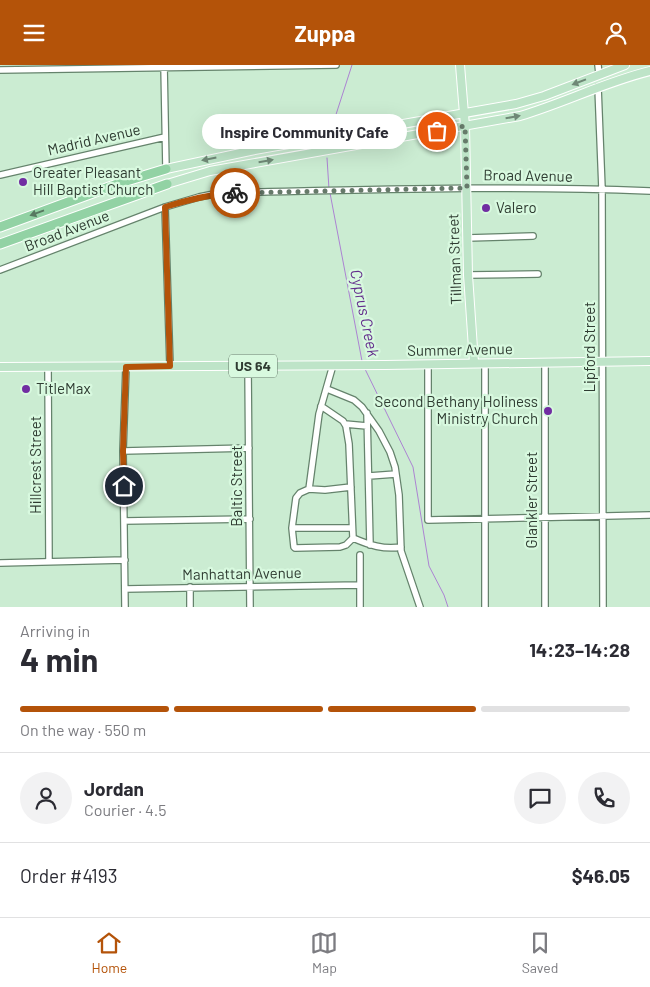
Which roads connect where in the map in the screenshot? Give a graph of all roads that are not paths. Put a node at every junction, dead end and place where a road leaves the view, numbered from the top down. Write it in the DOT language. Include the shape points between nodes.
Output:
graph roads {
  1 [pos="336,65"];
  2 [pos="460,65"];
  3 [pos="598,65"];
  4 [pos="624,65"];
  5 [pos="164,66"];
  6 [pos="0,70"];
  7 [pos="650,71"];
  8 [pos="599,74"];
  9 [pos="598,87"];
  10 [pos="464,114"];
  11 [pos="465,126"];
  12 [pos="165,137"];
  13 [pos="166,169"];
  14 [pos="0,175"];
  15 [pos="167,184"];
  16 [pos="467,188"];
  17 [pos="602,189"];
  18 [pos="650,191"];
  19 [pos="165,207"];
  20 [pos="0,227"];
  21 [pos="533,236"];
  22 [pos="467,238"];
  23 [pos="0,244"];
  24 [pos="0,270"];
  25 [pos="538,274"];
  26 [pos="468,275"];
  27 [pos="603,361"];
  28 [pos="650,361"];
  29 [pos="545,362"];
  30 [pos="474,363"];
  31 [pos="485,363"];
  32 [pos="428,364"];
  33 [pos="333,365"];
  34 [pos="170,366"];
  35 [pos="248,366"];
  36 [pos="0,367"];
  37 [pos="48,367"];
  38 [pos="126,367"];
  39 [pos="327,389"];
  40 [pos="321,406"];
  41 [pos="367,413"];
  42 [pos="345,424"];
  43 [pos="367,426"];
  44 [pos="249,447"];
  45 [pos="123,451"];
  46 [pos="396,474"];
  47 [pos="369,476"];
  48 [pos="351,487"];
  49 [pos="309,489"];
  50 [pos="650,515"];
  51 [pos="603,516"];
  52 [pos="545,517"];
  53 [pos="250,519"];
  54 [pos="485,519"];
  55 [pos="124,521"];
  56 [pos="292,528"];
  57 [pos="352,528"];
  58 [pos="353,539"];
  59 [pos="370,545"];
  60 [pos="401,547"];
  61 [pos="360,555"];
  62 [pos="125,561"];
  63 [pos="49,562"];
  64 [pos="0,563"];
  65 [pos="360,585"];
  66 [pos="190,587"];
  67 [pos="250,587"];
  68 [pos="125,589"];
  69 [pos="125,607"];
  70 [pos="190,607"];
  71 [pos="250,607"];
  72 [pos="360,607"];
  73 [pos="420,607"];
  74 [pos="485,607"];
  75 [pos="545,607"];
  76 [pos="603,607"];
  1 -- 5 [label="street"];
  2 -- 10 [label="main road, Tillman Street"];
  3 -- 8 [label="street"];
  4 -- 8 [label="main road"];
  5 -- 6 [label="street"];
  5 -- 12 [label="street"];
  7 -- 9 [label="main road"];
  8 -- 10 [label="main road, one-way" via="544,96"];
  11 -- 9 [label="main road, one-way" via="546,109"];
  9 -- 17 [label="street, Lipford Street"];
  10 -- 11 [label="main road, Tillman Street"];
  10 -- 13 [label="main road, one-way"];
  15 -- 11 [label="main road, one-way" via="210,171"];
  11 -- 16 [label="main road, Tillman Street"];
  12 -- 13 [label="street"];
  12 -- 14 [label="street, Madrid Avenue"];
  13 -- 20 [label="highway, one-way"];
  15 -- 23 [label="highway"];
  16 -- 17 [label="street, Broad Avenue"];
  16 -- 19 [label="street, Broad Avenue" via="219,193"];
  16 -- 22 [label="main road, Tillman Street"];
  17 -- 18 [label="street, Broad Avenue"];
  17 -- 27 [label="street, Lipford Street"];
  19 -- 24 [label="street, Broad Avenue"];
  19 -- 34 [label="street"];
  21 -- 22 [label="street"];
  22 -- 26 [label="main road, Tillman Street"];
  25 -- 26 [label="street"];
  26 -- 30 [label="main road, Tillman Street"];
  27 -- 28 [label="main road, Summer Avenue / US 64"];
  27 -- 29 [label="main road, Summer Avenue / US 64"];
  27 -- 51 [label="street, Lipford Street"];
  29 -- 31 [label="main road, Summer Avenue / US 64"];
  29 -- 52 [label="street, Glankler Street"];
  30 -- 31 [label="main road, Summer Avenue / US 64"];
  30 -- 32 [label="main road, Summer Avenue / US 64"];
  31 -- 54 [label="street"];
  32 -- 33 [label="main road, Summer Avenue / US 64"];
  32 -- 54 [label="street" via="428,520"];
  33 -- 35 [label="main road, Summer Avenue / US 64"];
  33 -- 39 [label="street"];
  34 -- 35 [label="main road, Summer Avenue / US 64"];
  34 -- 38 [label="main road, Summer Avenue / US 64"];
  35 -- 44 [label="street, Baltic Street"];
  36 -- 37 [label="main road, Summer Avenue / US 64"];
  37 -- 38 [label="main road, Summer Avenue / US 64"];
  37 -- 63 [label="street, Hillcrest Street"];
  38 -- 45 [label="street"];
  39 -- 40 [label="street"];
  39 -- 41 [label="street" via="354,401"];
  40 -- 42 [label="street"];
  40 -- 49 [label="street"];
  41 -- 43 [label="street"];
  41 -- 46 [label="street" via="390,452"];
  42 -- 43 [label="street"];
  42 -- 48 [label="street"];
  43 -- 47 [label="street"];
  44 -- 45 [label="street"];
  44 -- 53 [label="street, Baltic Street"];
  45 -- 55 [label="street"];
  46 -- 47 [label="street"];
  46 -- 60 [label="street"];
  47 -- 59 [label="street"];
  48 -- 49 [label="street"];
  48 -- 57 [label="street"];
  49 -- 56 [label="street" via="296,498"];
  50 -- 51 [label="street"];
  51 -- 52 [label="street"];
  51 -- 76 [label="street, Lipford Street"];
  52 -- 54 [label="street"];
  52 -- 75 [label="street, Glankler Street"];
  53 -- 55 [label="street"];
  53 -- 67 [label="street, Baltic Street"];
  54 -- 74 [label="street"];
  55 -- 62 [label="street"];
  56 -- 57 [label="street"];
  56 -- 58 [label="street" via="295,548 340,547"];
  57 -- 58 [label="street"];
  58 -- 59 [label="street"];
  59 -- 60 [label="street" via="390,549"];
  60 -- 73 [label="street"];
  61 -- 65 [label="street"];
  62 -- 63 [label="street"];
  62 -- 68 [label="street"];
  63 -- 64 [label="street"];
  65 -- 67 [label="street, Manhattan Avenue"];
  65 -- 72 [label="street"];
  66 -- 67 [label="street, Manhattan Avenue"];
  66 -- 68 [label="street, Manhattan Avenue"];
  66 -- 70 [label="street"];
  67 -- 71 [label="street, Baltic Street"];
  68 -- 69 [label="street"];
}
